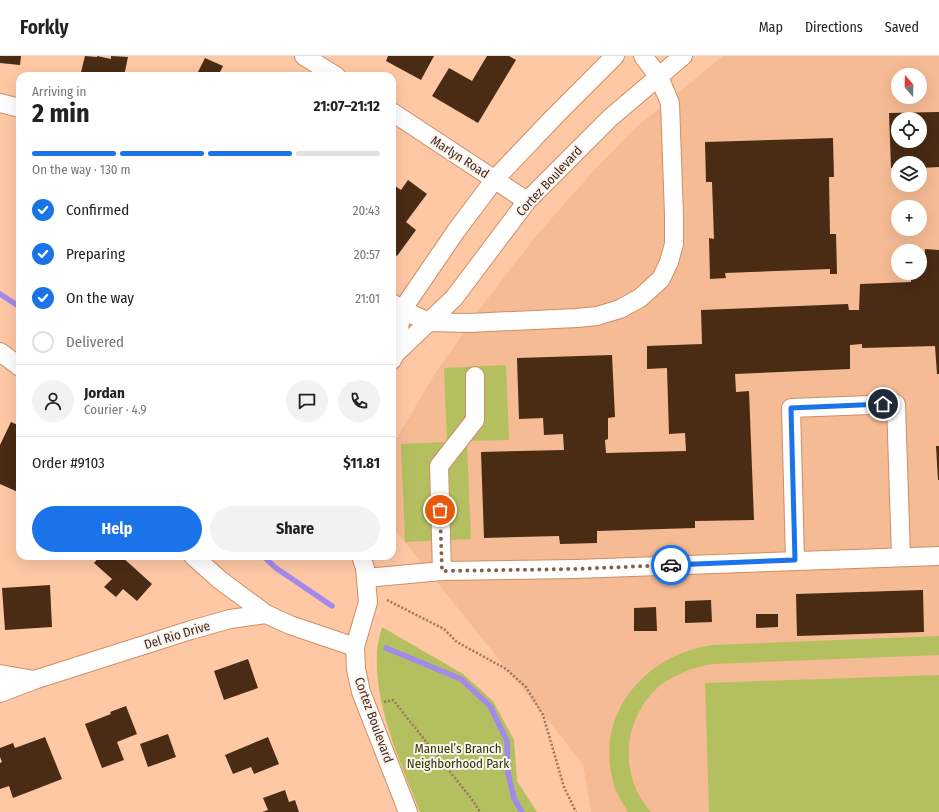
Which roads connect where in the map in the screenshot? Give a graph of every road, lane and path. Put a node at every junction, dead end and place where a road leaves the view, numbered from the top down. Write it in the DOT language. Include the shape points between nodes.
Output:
graph roads {
  1 [pos="304,56"];
  2 [pos="615,56"];
  3 [pos="643,56"];
  4 [pos="683,56"];
  5 [pos="330,72"];
  6 [pos="658,76"];
  7 [pos="0,103"];
  8 [pos="16,107"];
  9 [pos="396,115"];
  10 [pos="495,180"];
  11 [pos="527,201"];
  12 [pos="397,307"];
  13 [pos="429,322"];
  14 [pos="396,324"];
  15 [pos="0,352"];
  16 [pos="396,355"];
  17 [pos="16,364"];
  18 [pos="475,376"];
  19 [pos="939,556"];
  20 [pos="901,558"];
  21 [pos="198,560"];
  22 [pos="362,560"];
  23 [pos="795,560"];
  24 [pos="442,571"];
  25 [pos="366,584"];
  26 [pos="266,614"];
  27 [pos="355,647"];
  28 [pos="0,674"];
  29 [pos="34,680"];
  30 [pos="0,693"];
  31 [pos="366,705"];
  32 [pos="408,812"];
  33 [pos="480,812"];
  34 [pos="576,812"];
  1 -- 5 [label="street"];
  2 -- 10 [label="street, Cortez Boulevard"];
  3 -- 6 [label="street"];
  4 -- 6 [label="street, Cortez Boulevard"];
  6 -- 11 [label="street, Cortez Boulevard" via="610,118"];
  6 -- 13 [label="street" via="670,103 674,215 674,244 661,279 640,298 620,309 597,316 469,323"];
  7 -- 8 [label="street"];
  9 -- 10 [label="street, Marlyn Road"];
  10 -- 11 [label="street, Marlyn Road"];
  10 -- 12 [label="street, Cortez Boulevard"];
  11 -- 13 [label="street, Cortez Boulevard" via="454,298"];
  12 -- 13 [label="street"];
  12 -- 14 [label="street, Cortez Boulevard"];
  13 -- 16 [label="street, Cortez Boulevard"];
  15 -- 17 [label="street"];
  18 -- 24 [label="street" via="475,420 439,466"];
  19 -- 20 [label="street"];
  20 -- 23 [label="street"];
  20 -- 23 [label="street" via="896,404 791,408"];
  21 -- 26 [label="street"];
  22 -- 25 [label="street, Cortez Boulevard"];
  23 -- 24 [label="street" via="576,569"];
  24 -- 25 [label="street"];
  25 -- 27 [label="street, Cortez Boulevard" via="368,602"];
  25 -- 34 [label="path" via="444,629 457,642 506,669 526,687 543,715 564,787"];
  26 -- 27 [label="street"];
  26 -- 29 [label="street, Del Rio Drive" via="230,619 191,630"];
  27 -- 31 [label="street, Cortez Boulevard" via="356,669"];
  28 -- 29 [label="street"];
  29 -- 30 [label="street, Del Rio Drive"];
  31 -- 32 [label="street, Cortez Boulevard"];
  31 -- 33 [label="path" via="393,700"];
}
